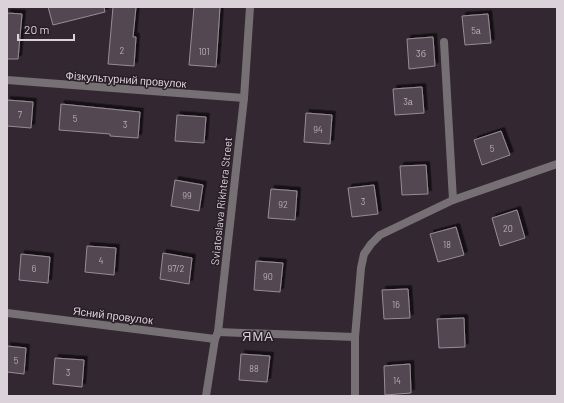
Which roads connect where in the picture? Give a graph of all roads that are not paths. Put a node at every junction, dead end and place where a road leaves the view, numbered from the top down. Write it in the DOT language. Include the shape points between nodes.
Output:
graph roads {
  1 [pos="250,7"];
  2 [pos="444,42"];
  3 [pos="7,80"];
  4 [pos="244,98"];
  5 [pos="557,164"];
  6 [pos="453,200"];
  7 [pos="7,313"];
  8 [pos="217,336"];
  9 [pos="355,337"];
  10 [pos="206,396"];
  11 [pos="355,396"];
  1 -- 4 [label="street, Sviatoslava Rikhtera Street"];
  2 -- 6 [label="street"];
  3 -- 4 [label="street, Фізкультурний провулок"];
  4 -- 8 [label="street, Sviatoslava Rikhtera Street"];
  5 -- 6 [label="street"];
  6 -- 9 [label="street" via="380,235 371,244 364,254 361,268"];
  7 -- 8 [label="street, Ясний провулок"];
  8 -- 9 [label="street, Ясний провулок"];
  8 -- 10 [label="street, Sviatoslava Rikhtera Street"];
  9 -- 11 [label="street"];
}
